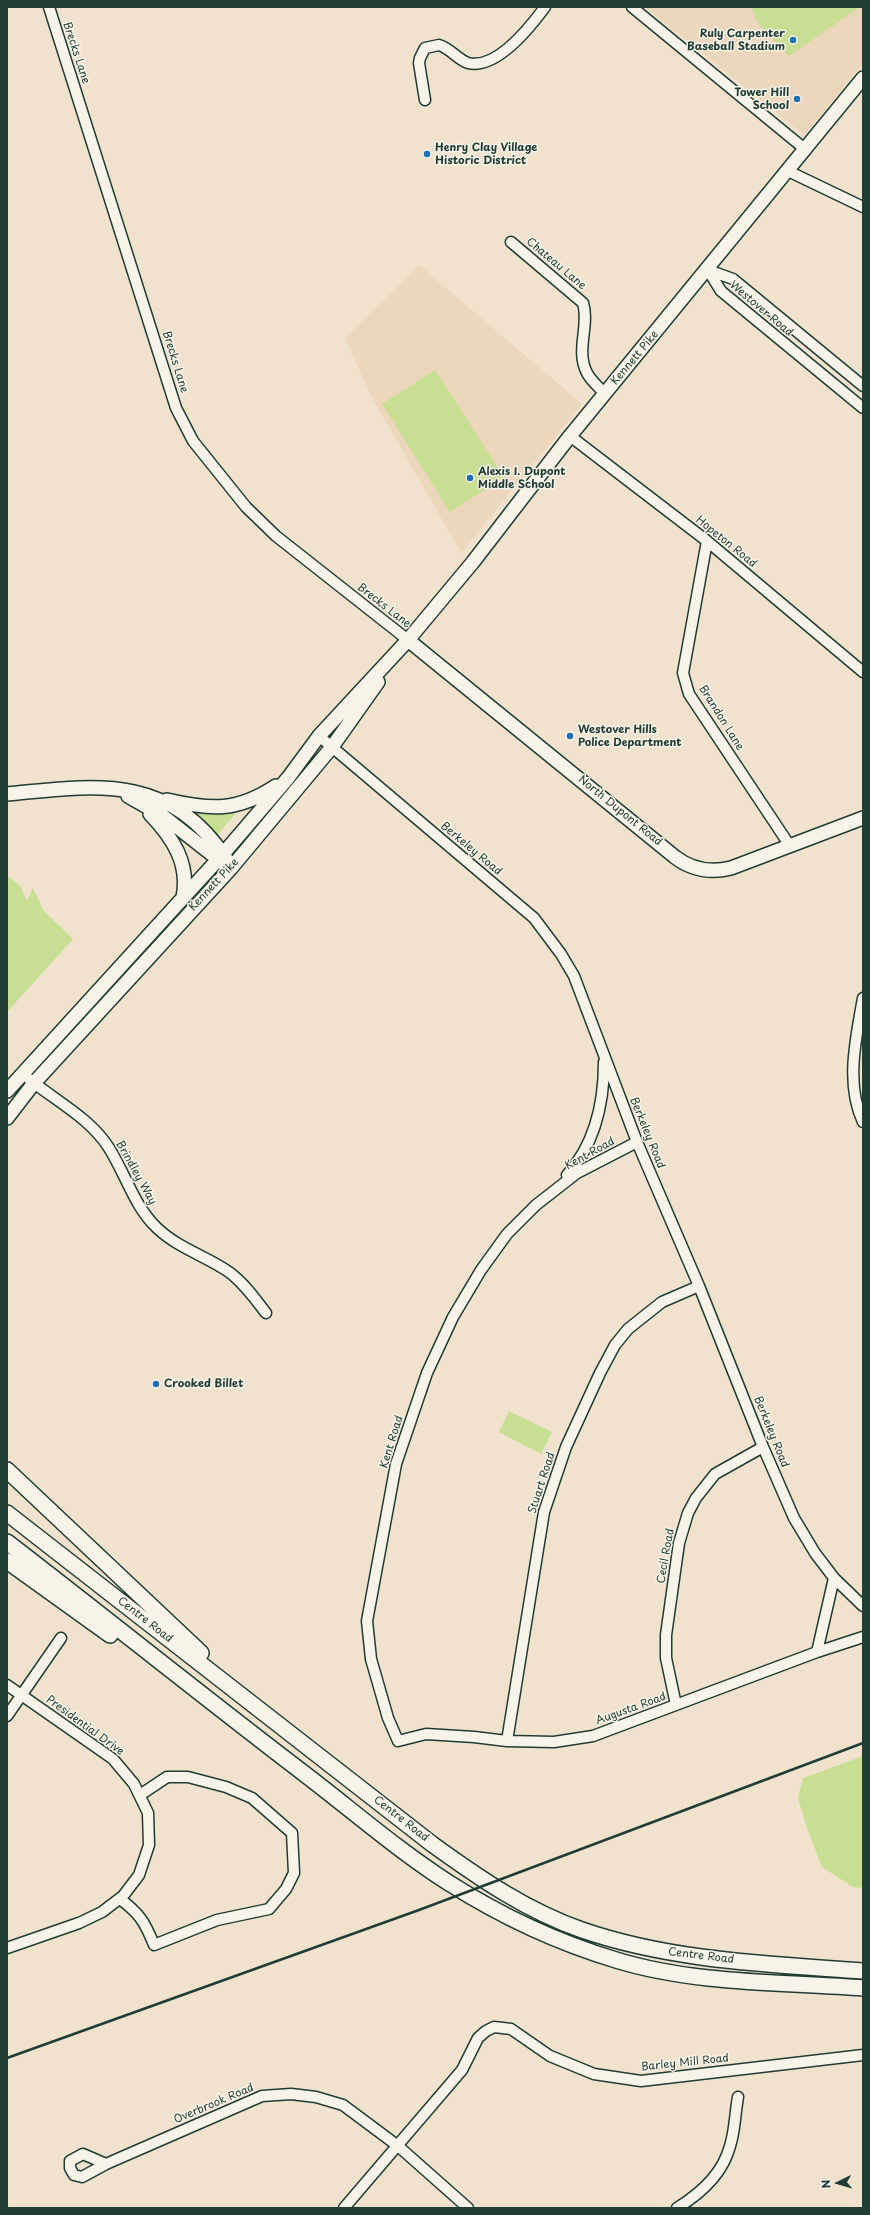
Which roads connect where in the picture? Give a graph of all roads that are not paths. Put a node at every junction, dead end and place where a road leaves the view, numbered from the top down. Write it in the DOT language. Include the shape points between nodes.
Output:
graph roads {
  1 [pos="49,7"];
  2 [pos="545,7"];
  3 [pos="632,7"];
  4 [pos="863,78"];
  5 [pos="425,100"];
  6 [pos="806,150"];
  7 [pos="788,171"];
  8 [pos="863,207"];
  9 [pos="511,242"];
  10 [pos="708,270"];
  11 [pos="863,386"];
  12 [pos="605,394"];
  13 [pos="863,408"];
  14 [pos="570,436"];
  15 [pos="707,541"];
  16 [pos="408,640"];
  17 [pos="863,672"];
  18 [pos="319,736"];
  19 [pos="332,747"];
  20 [pos="288,778"];
  21 [pos="7,794"];
  22 [pos="140,796"];
  23 [pos="863,818"];
  24 [pos="790,846"];
  25 [pos="220,857"];
  26 [pos="232,867"];
  27 [pos="183,897"];
  28 [pos="863,998"];
  29 [pos="604,1057"];
  30 [pos="22,1073"];
  31 [pos="34,1083"];
  32 [pos="7,1091"];
  33 [pos="7,1118"];
  34 [pos="863,1122"];
  35 [pos="637,1142"];
  36 [pos="555,1189"];
  37 [pos="699,1286"];
  38 [pos="266,1313"];
  39 [pos="763,1447"];
  40 [pos="7,1470"];
  41 [pos="7,1513"];
  42 [pos="7,1542"];
  43 [pos="7,1561"];
  44 [pos="834,1578"];
  45 [pos="863,1606"];
  46 [pos="863,1637"];
  47 [pos="61,1638"];
  48 [pos="817,1652"];
  49 [pos="7,1685"];
  50 [pos="22,1696"];
  51 [pos="676,1705"];
  52 [pos="256,1706"];
  53 [pos="7,1716"];
  54 [pos="398,1741"];
  55 [pos="507,1741"];
  56 [pos="277,1753"];
  57 [pos="140,1795"];
  58 [pos="120,1899"];
  59 [pos="7,1948"];
  60 [pos="863,1970"];
  61 [pos="862,1989"];
  62 [pos="863,2055"];
  63 [pos="738,2097"];
  64 [pos="398,2146"];
  65 [pos="106,2164"];
  66 [pos="344,2208"];
  67 [pos="468,2208"];
  68 [pos="677,2208"];
  1 -- 16 [label="street, Brecks Lane" via="176,408 193,441 246,507 276,536"];
  2 -- 5 [label="street" via="524,36 485,61 466,62 440,45 425,48 419,63"];
  3 -- 6 [label="street"];
  4 -- 6 [label="main road, Kennett Pike"];
  6 -- 7 [label="main road, Kennett Pike"];
  7 -- 8 [label="street"];
  7 -- 10 [label="main road, Kennett Pike"];
  9 -- 12 [label="street, Chateau Lane" via="583,302 586,313 583,364"];
  10 -- 11 [label="street, Westover Road" via="733,279"];
  10 -- 12 [label="main road, Kennett Pike"];
  10 -- 13 [label="street, Westover Road" via="721,291"];
  12 -- 14 [label="main road, Kennett Pike"];
  14 -- 15 [label="street, Hopeton Road"];
  14 -- 16 [label="main road, Kennett Pike"];
  15 -- 17 [label="street, Hopeton Road"];
  15 -- 24 [label="street, Brandon Lane" via="684,673 689,694"];
  16 -- 18 [label="main road, Kennett Pike"];
  16 -- 19 [label="main road, Kennett Pike"];
  16 -- 24 [label="main road, North Dupont Road" via="687,865 711,871 725,870"];
  18 -- 19 [label="street, Berkeley Road"];
  18 -- 20 [label="main road, Kennett Pike"];
  19 -- 26 [label="main road, Kennett Pike"];
  19 -- 29 [label="street, Berkeley Road" via="534,918 574,976"];
  20 -- 22 [label="main road" via="260,795 225,807 191,806"];
  20 -- 25 [label="main road, Kennett Pike"];
  21 -- 22 [label="main road" via="98,787 134,791"];
  22 -- 25 [label="main road" via="172,806 189,818 204,832"];
  22 -- 27 [label="main road" via="174,844 185,872"];
  23 -- 24 [label="main road, North Dupont Road"];
  25 -- 26 [label="main road"];
  25 -- 27 [label="main road, Kennett Pike"];
  26 -- 31 [label="main road, Kennett Pike"];
  27 -- 30 [label="main road, Kennett Pike"];
  28 -- 34 [label="street" via="853,1077 855,1098"];
  29 -- 35 [label="street, Berkeley Road"];
  29 -- 36 [label="street, Kent Road" via="603,1095 588,1144 577,1165"];
  30 -- 31 [label="street, Brindley Way"];
  30 -- 32 [label="main road, Kennett Pike"];
  31 -- 33 [label="main road, Kennett Pike"];
  31 -- 38 [label="street, Brindley Way" via="85,1121 103,1139 135,1200 159,1230 178,1244 231,1273"];
  35 -- 36 [label="street, Kent Road" via="577,1173"];
  35 -- 37 [label="street, Berkeley Road"];
  36 -- 54 [label="street, Kent Road" via="507,1234 480,1270 453,1317 427,1373 396,1464 367,1621 371,1659 388,1718"];
  37 -- 39 [label="street, Berkeley Road"];
  37 -- 55 [label="street, Stuart Road" via="662,1302 628,1329 600,1372 566,1447 544,1512"];
  39 -- 44 [label="street, Berkeley Road" via="794,1518"];
  39 -- 51 [label="street, Cecil Road" via="716,1474 696,1498 688,1513 679,1543 666,1635 666,1658"];
  40 -- 52 [label="highway" via="122,1576"];
  41 -- 52 [label="highway, Centre Road"];
  42 -- 56 [label="highway, Centre Road"];
  43 -- 56 [label="highway" via="52,1591 227,1722"];
  44 -- 45 [label="street, Berkeley Road"];
  44 -- 48 [label="street"];
  46 -- 48 [label="street, Augusta Road"];
  47 -- 50 [label="street"];
  48 -- 51 [label="street, Augusta Road"];
  49 -- 50 [label="street, Presidential Drive"];
  50 -- 53 [label="street"];
  50 -- 57 [label="street, Presidential Drive" via="113,1759"];
  51 -- 55 [label="street, Augusta Road" via="593,1736 554,1742"];
  52 -- 60 [label="highway, Centre Road" via="453,1859 488,1883 552,1918 656,1951 699,1957"];
  54 -- 55 [label="street, Augusta Road" via="426,1734"];
  56 -- 61 [label="highway, Centre Road" via="446,1882 507,1917 548,1936 617,1961 663,1972"];
  57 -- 58 [label="street, Presidential Drive" via="148,1813 149,1845 139,1875"];
  57 -- 58 [label="street" via="167,1777 188,1778 226,1787 252,1798 292,1833 294,1873 286,1889 269,1909 217,1920 154,1945 147,1927 136,1911"];
  58 -- 59 [label="street, Presidential Drive" via="102,1912 79,1923"];
  62 -- 64 [label="street, Barley Mill Road" via="641,2081 594,2074 550,2056 511,2029 494,2028 478,2038 462,2070"];
  63 -- 68 [label="street" via="730,2147 719,2168 704,2189"];
  64 -- 65 [label="street, Overbrook Road" via="343,2106 316,2097 262,2096"];
  64 -- 66 [label="street, Barley Mill Road"];
  64 -- 67 [label="street, Overbrook Road"];
}
